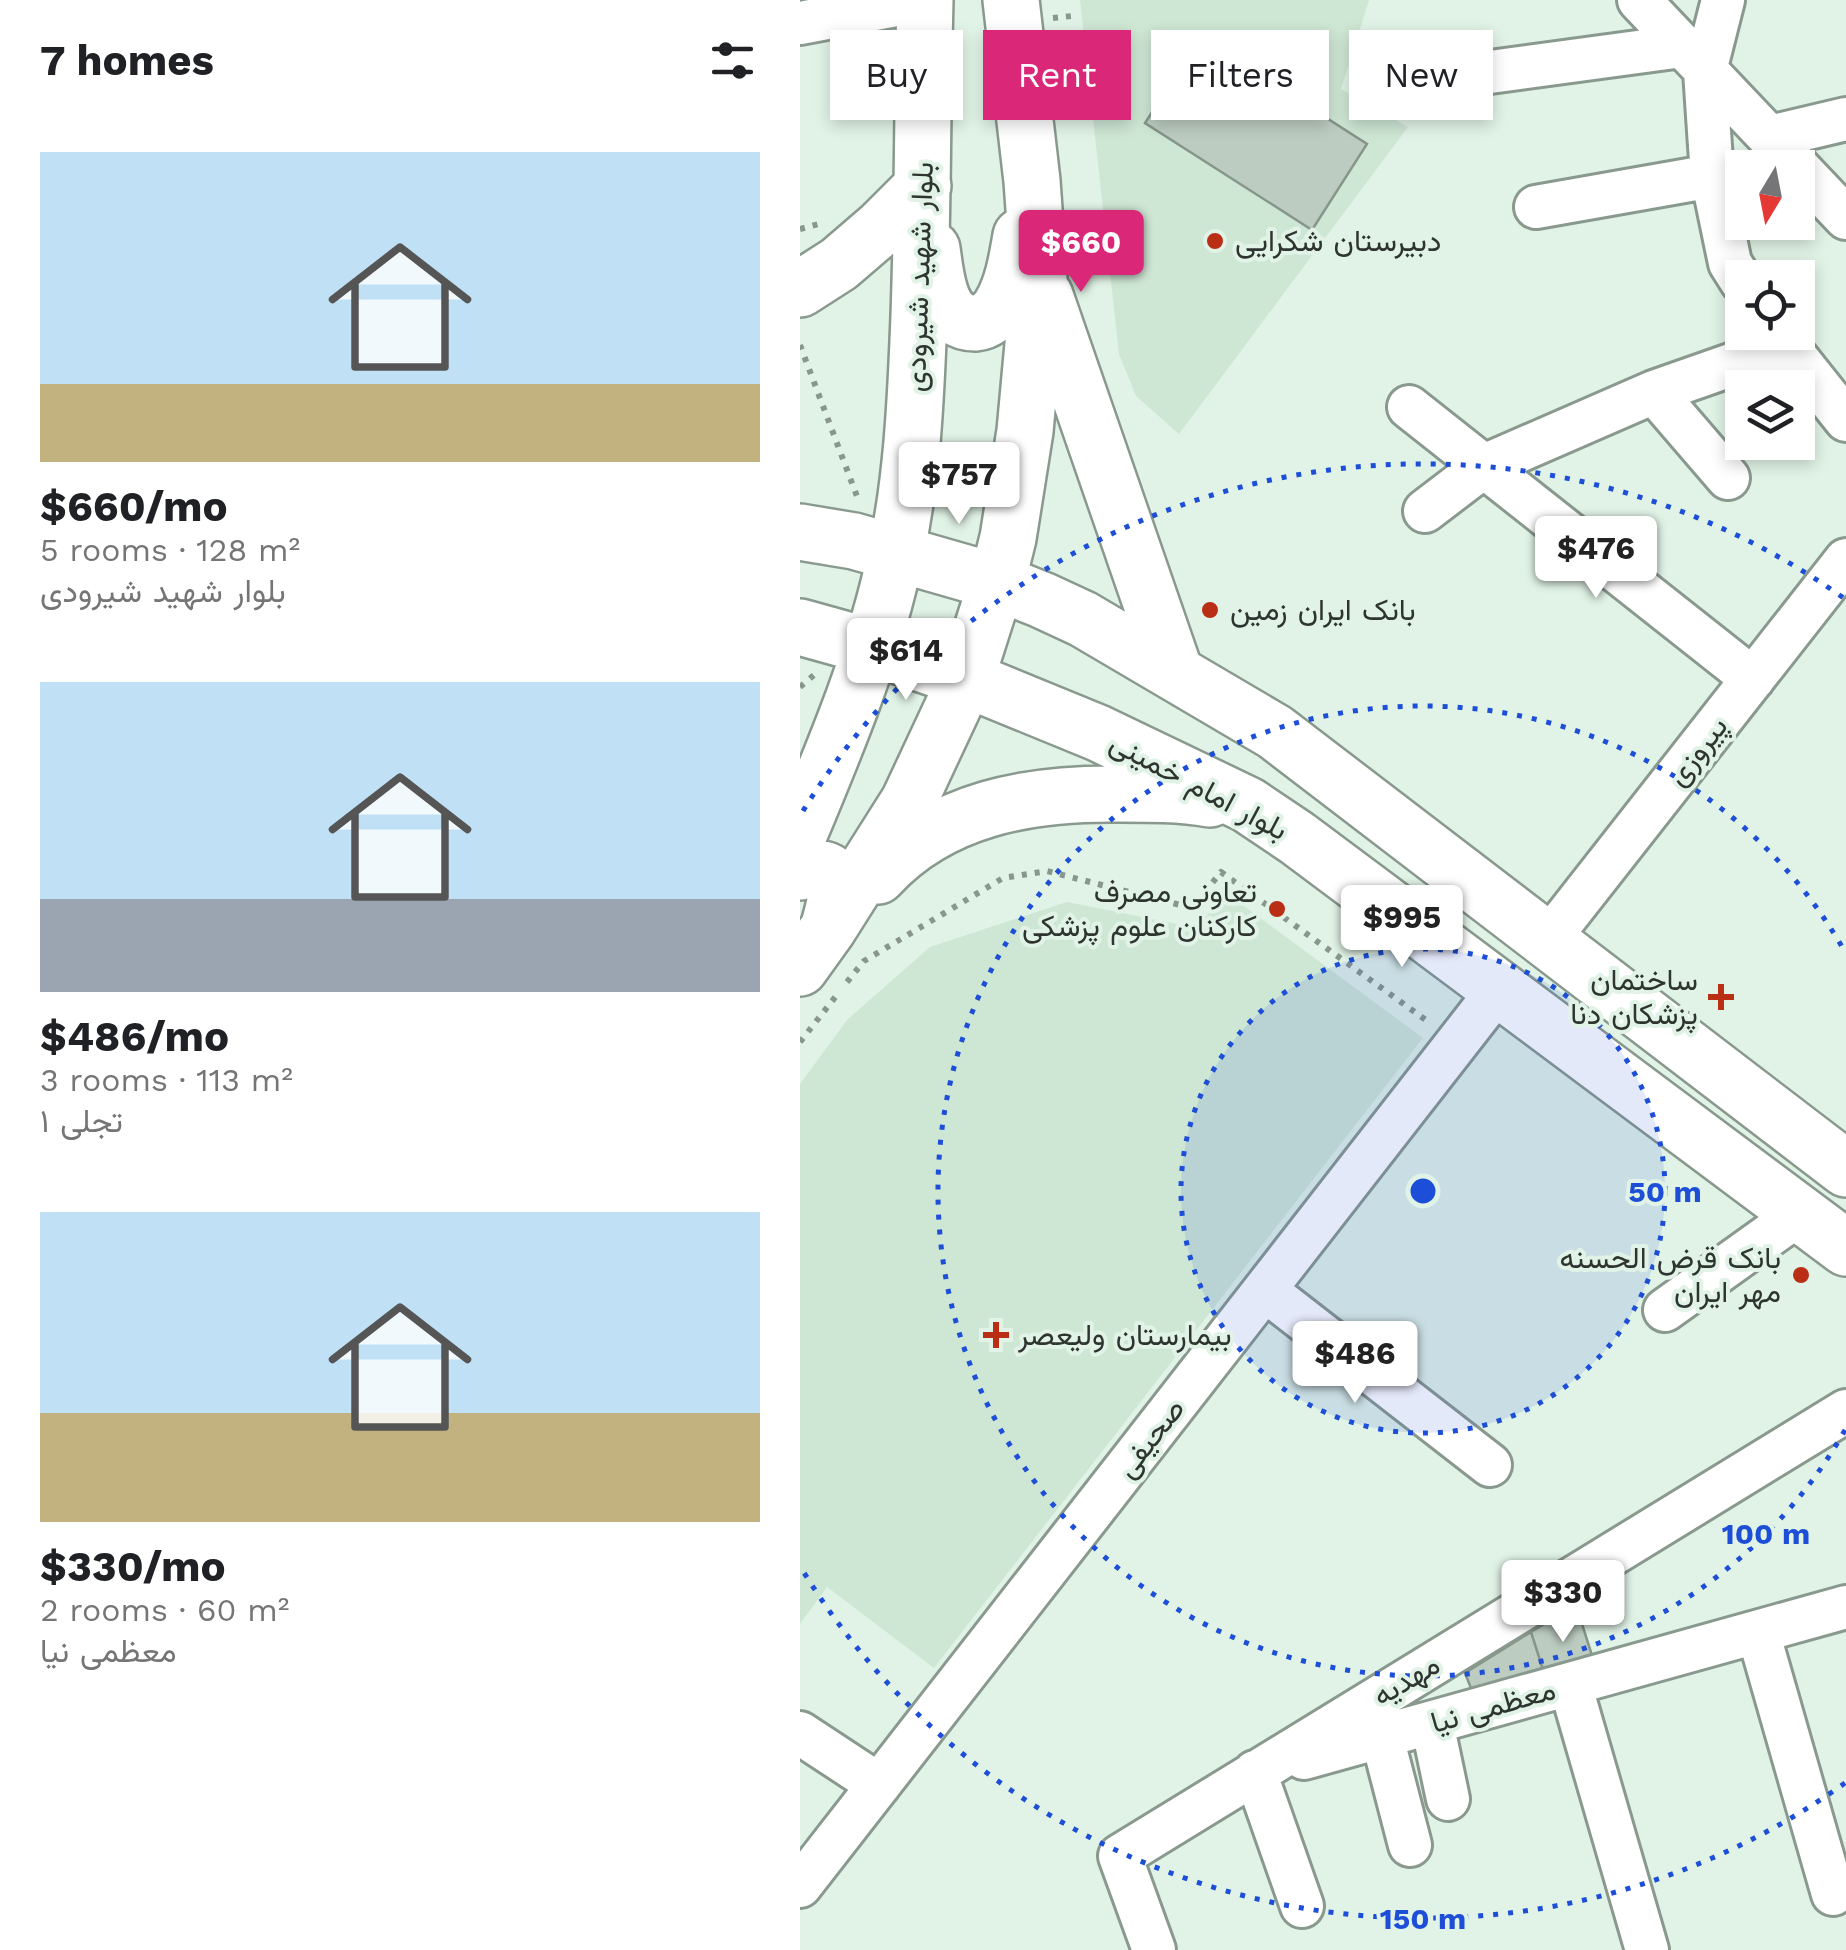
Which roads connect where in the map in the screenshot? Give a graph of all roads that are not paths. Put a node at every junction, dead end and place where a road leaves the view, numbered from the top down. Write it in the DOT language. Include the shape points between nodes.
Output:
graph roads {
  1 [pos="924,0"];
  2 [pos="1011,0"];
  3 [pos="1638,0"];
  4 [pos="1723,0"];
  5 [pos="800,23"];
  6 [pos="1694,58"];
  7 [pos="1493,75"];
  8 [pos="1846,119"];
  9 [pos="1770,138"];
  10 [pos="1712,176"];
  11 [pos="1032,182"];
  12 [pos="923,186"];
  13 [pos="1536,206"];
  14 [pos="1846,218"];
  15 [pos="1729,260"];
  16 [pos="1039,280"];
  17 [pos="800,289"];
  18 [pos="1754,350"];
  19 [pos="1789,350"];
  20 [pos="1654,392"];
  21 [pos="1409,407"];
  22 [pos="1846,420"];
  23 [pos="1484,466"];
  24 [pos="1728,478"];
  25 [pos="1425,511"];
  26 [pos="800,532"];
  27 [pos="896,553"];
  28 [pos="1846,561"];
  29 [pos="997,582"];
  30 [pos="800,627"];
  31 [pos="872,647"];
  32 [pos="1175,672"];
  33 [pos="966,678"];
  34 [pos="1753,679"];
  35 [pos="1248,805"];
  36 [pos="800,832"];
  37 [pos="800,872"];
  38 [pos="1547,941"];
  39 [pos="814,949"];
  40 [pos="1499,989"];
  41 [pos="1846,1169"];
  42 [pos="1800,1214"];
  43 [pos="1846,1248"];
  44 [pos="1265,1290"];
  45 [pos="1665,1310"];
  46 [pos="1838,1426"];
  47 [pos="1490,1465"];
  48 [pos="1846,1607"];
  49 [pos="1758,1632"];
  50 [pos="1570,1684"];
  51 [pos="1432,1723"];
  52 [pos="800,1734"];
  53 [pos="1382,1737"];
  54 [pos="1255,1772"];
  55 [pos="879,1785"];
  56 [pos="1448,1799"];
  57 [pos="1410,1845"];
  58 [pos="800,1886"];
  59 [pos="1832,1894"];
  60 [pos="1302,1906"];
  61 [pos="1154,1950"];
  62 [pos="1647,1950"];
  1 -- 5 [label="street"];
  1 -- 12 [label="main road, بلوار شهید شیرودی"];
  2 -- 11 [label="main road"];
  3 -- 6 [label="street"];
  4 -- 6 [label="street"];
  6 -- 7 [label="street"];
  6 -- 9 [label="street"];
  6 -- 10 [label="street"];
  8 -- 9 [label="street"];
  9 -- 14 [label="street"];
  10 -- 13 [label="street"];
  10 -- 15 [label="street"];
  11 -- 12 [label="main road" via="1007,290 990,318 976,323 946,308"];
  11 -- 16 [label="main road"];
  12 -- 17 [label="main road" via="840,264"];
  12 -- 27 [label="main road, بلوار شهید شیرودی" via="914,418"];
  16 -- 29 [label="main road" via="1025,431"];
  16 -- 32 [label="main road"];
  18 -- 20 [label="street"];
  19 -- 22 [label="street"];
  20 -- 23 [label="street"];
  20 -- 24 [label="street"];
  21 -- 23 [label="street"];
  23 -- 25 [label="street"];
  23 -- 34 [label="street"];
  26 -- 27 [label="main road"];
  27 -- 29 [label="main road"];
  27 -- 31 [label="main road, بلوار شهید شیرودی"];
  28 -- 34 [label="street, پیروزی"];
  29 -- 32 [label="main road"];
  29 -- 33 [label="main road"];
  30 -- 31 [label="main road, بلوار امام خمینی"];
  31 -- 33 [label="main road, بلوار امام خمینی"];
  31 -- 36 [label="main road, بلوار شهید شیرودی"];
  32 -- 38 [label="main road" via="1275,732"];
  33 -- 35 [label="main road, بلوار امام خمینی"];
  33 -- 39 [label="main road" via="909,800"];
  34 -- 38 [label="street, پیروزی"];
  35 -- 39 [label="main road" via="1117,794 1002,804 925,836 884,870"];
  35 -- 40 [label="main road, بلوار امام خمینی"];
  37 -- 39 [label="main road" via="815,868 837,882 838,895"];
  38 -- 41 [label="main road"];
  40 -- 42 [label="main road, بلوار امام خمینی"];
  40 -- 44 [label="street, صحیفی"];
  42 -- 43 [label="main road, بلوار امام خمینی"];
  42 -- 45 [label="street"];
  44 -- 47 [label="street"];
  44 -- 55 [label="street, صحیفی"];
  46 -- 54 [label="street, مهدیه"];
  48 -- 49 [label="street, معظمی نیا"];
  49 -- 50 [label="street, معظمی نیا"];
  49 -- 59 [label="street"];
  50 -- 51 [label="street, معظمی نیا"];
  50 -- 62 [label="street"];
  51 -- 53 [label="street, معظمی نیا"];
  51 -- 56 [label="street"];
  52 -- 55 [label="street"];
  53 -- 54 [label="street, معظمی نیا"];
  53 -- 57 [label="street"];
  54 -- 60 [label="street"];
  54 -- 61 [label="street, مهدیه" via="1120,1856"];
  55 -- 58 [label="street, صحیفی"];
}
